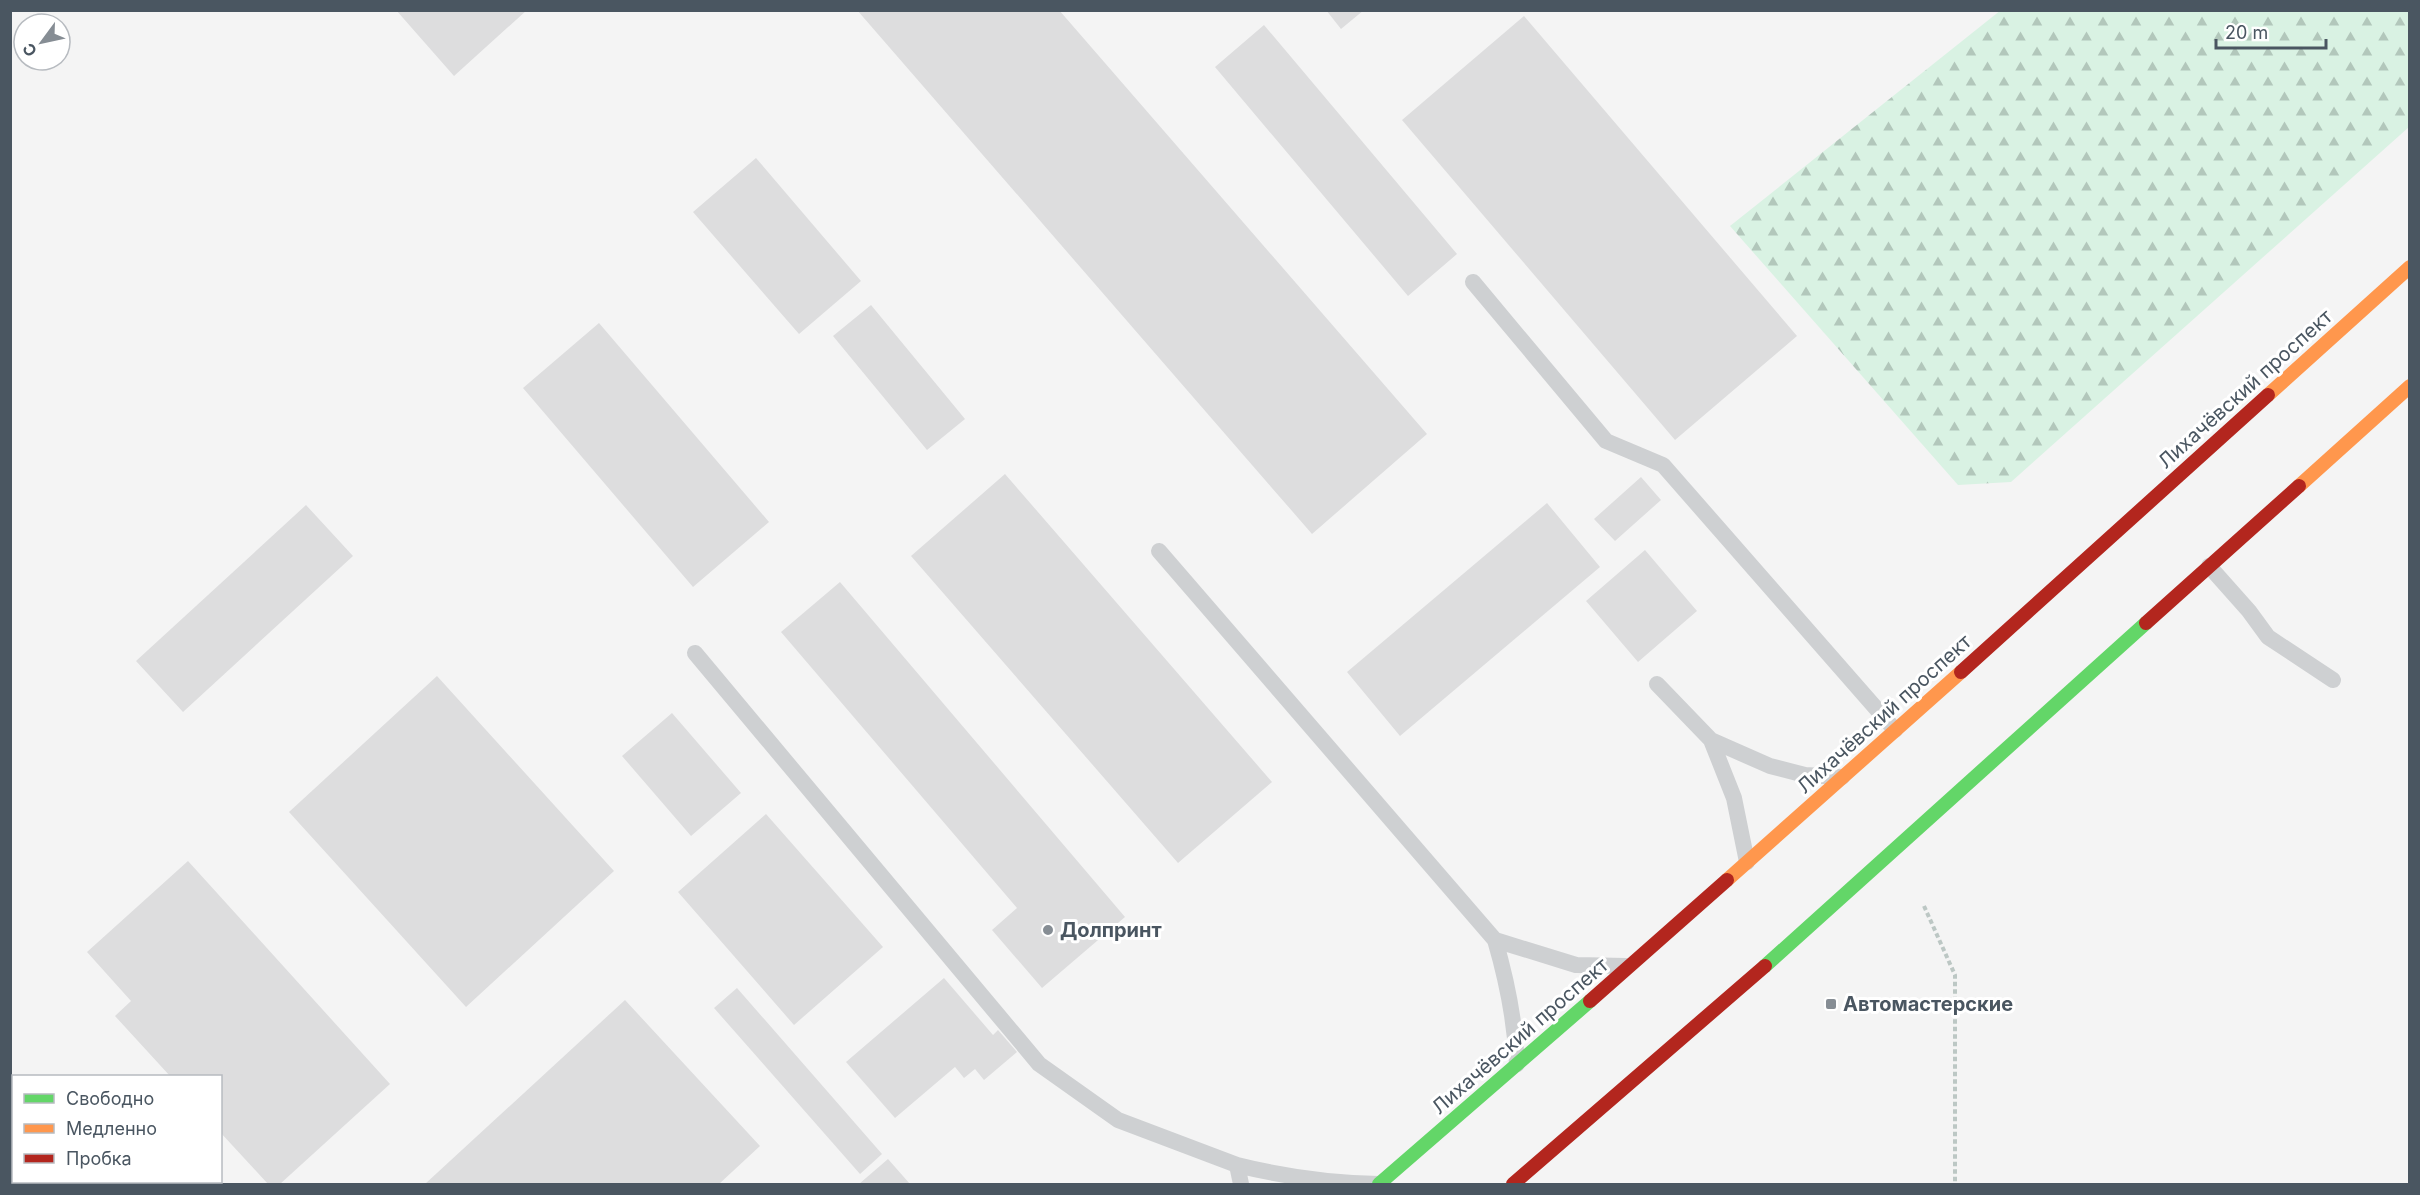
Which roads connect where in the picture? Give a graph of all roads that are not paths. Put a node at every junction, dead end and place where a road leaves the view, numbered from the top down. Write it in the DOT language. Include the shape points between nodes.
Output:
graph roads {
  1 [pos="2409,267"];
  2 [pos="1473,282"];
  3 [pos="2408,391"];
  4 [pos="1159,551"];
  5 [pos="2209,566"];
  6 [pos="695,653"];
  7 [pos="2333,680"];
  8 [pos="1657,684"];
  9 [pos="1895,730"];
  10 [pos="1711,740"];
  11 [pos="1843,777"];
  12 [pos="1747,862"];
  13 [pos="1495,940"];
  14 [pos="1630,966"];
  15 [pos="1517,1066"];
  16 [pos="1237,1165"];
  17 [pos="1379,1184"];
  18 [pos="1241,1185"];
  19 [pos="1513,1185"];
  1 -- 9 [label="main road, Лихачёвский проспект"];
  2 -- 9 [label="lane" via="1606,441 1663,465"];
  3 -- 5 [label="main road"];
  4 -- 13 [label="lane"];
  5 -- 7 [label="lane" via="2268,637"];
  5 -- 19 [label="main road" via="1783,950"];
  6 -- 16 [label="lane" via="1039,1064 1118,1120"];
  8 -- 10 [label="lane"];
  9 -- 11 [label="main road, Лихачёвский проспект"];
  10 -- 11 [label="lane" via="1770,766 1805,775"];
  10 -- 12 [label="lane" via="1734,798"];
  11 -- 12 [label="main road, Лихачёвский проспект"];
  12 -- 14 [label="main road, Лихачёвский проспект"];
  13 -- 14 [label="lane" via="1576,965"];
  13 -- 15 [label="lane" via="1509,992"];
  14 -- 15 [label="main road, Лихачёвский проспект"];
  15 -- 17 [label="main road, Лихачёвский проспект"];
  16 -- 17 [label="lane" via="1292,1179"];
  16 -- 18 [label="lane"];
}
